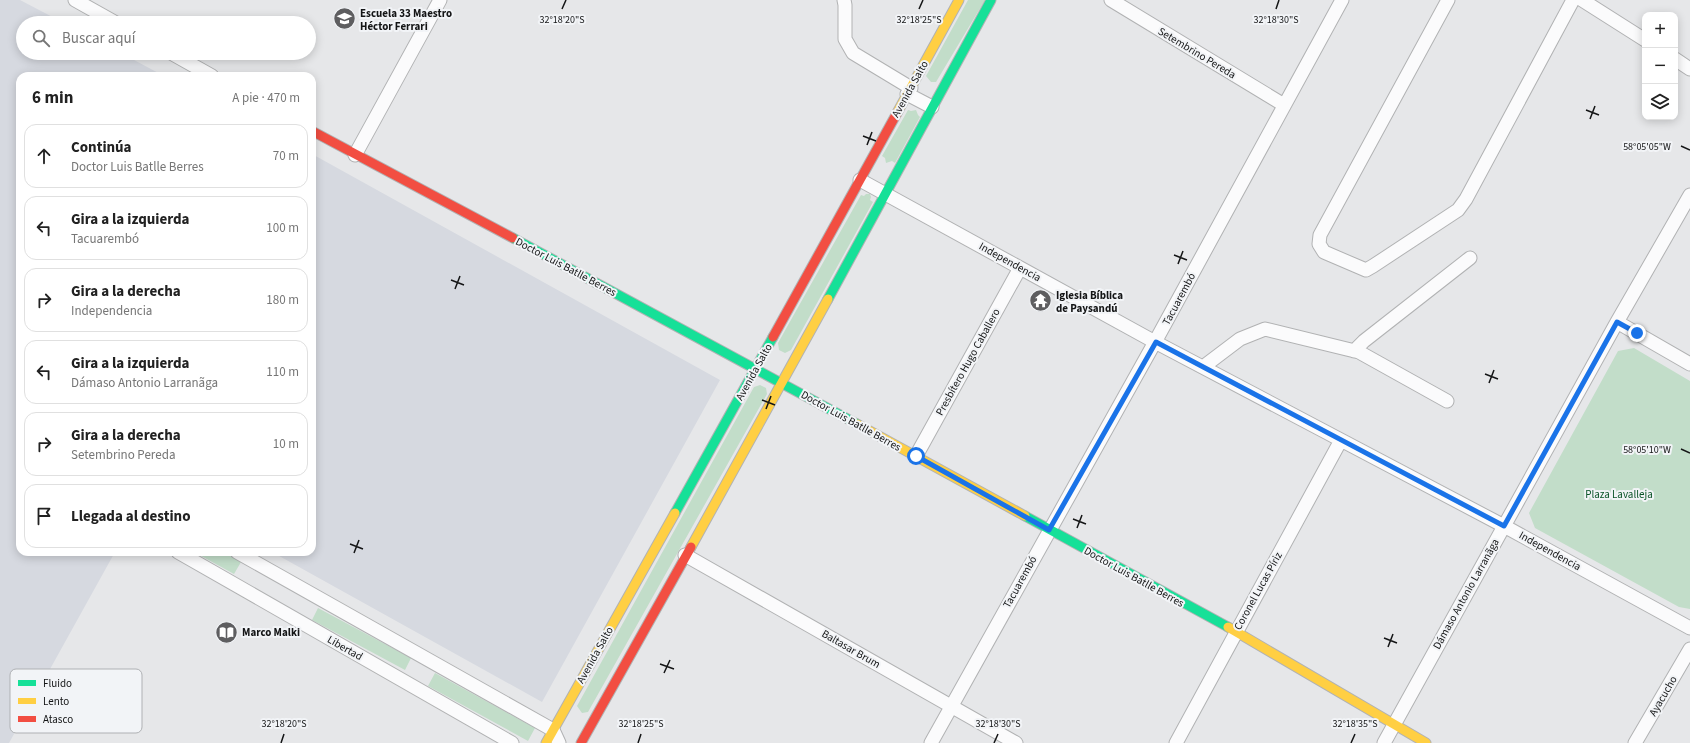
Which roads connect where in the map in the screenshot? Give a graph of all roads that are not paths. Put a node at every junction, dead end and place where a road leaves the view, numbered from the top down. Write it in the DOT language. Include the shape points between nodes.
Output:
graph roads {
  1 [pos="75,0"];
  2 [pos="440,0"];
  3 [pos="844,0"];
  4 [pos="959,0"];
  5 [pos="991,0"];
  6 [pos="1111,0"];
  7 [pos="1342,0"];
  8 [pos="1448,0"];
  9 [pos="1573,0"];
  10 [pos="1587,1"];
  11 [pos="104,16"];
  12 [pos="1642,38"];
  13 [pos="183,60"];
  14 [pos="1678,61"];
  15 [pos="1690,69"];
  16 [pos="205,72"];
  17 [pos="909,91"];
  18 [pos="1284,105"];
  19 [pos="932,107"];
  20 [pos="316,133"];
  21 [pos="355,155"];
  22 [pos="860,180"];
  23 [pos="885,193"];
  24 [pos="1690,195"];
  25 [pos="1470,258"];
  26 [pos="1020,268"];
  27 [pos="1617,322"];
  28 [pos="1156,342"];
  29 [pos="1354,351"];
  30 [pos="1690,364"];
  31 [pos="1203,367"];
  32 [pos="756,368"];
  33 [pos="782,383"];
  34 [pos="1447,401"];
  35 [pos="1342,440"];
  36 [pos="916,456"];
  37 [pos="1504,526"];
  38 [pos="1049,530"];
  39 [pos="685,555"];
  40 [pos="185,556"];
  41 [pos="244,556"];
  42 [pos="1690,628"];
  43 [pos="1236,632"];
  44 [pos="1690,649"];
  45 [pos="951,707"];
  46 [pos="1394,725"];
  47 [pos="553,730"];
  48 [pos="512,743"];
  49 [pos="546,743"];
  50 [pos="559,743"];
  51 [pos="581,743"];
  52 [pos="931,743"];
  53 [pos="1016,743"];
  54 [pos="1176,743"];
  55 [pos="1384,743"];
  56 [pos="1426,743"];
  57 [pos="1635,743"];
  1 -- 11 [label="street"];
  2 -- 21 [label="street"];
  3 -- 17 [label="street" via="845,39 853,53"];
  4 -- 17 [label="street, Avenida Salto"];
  5 -- 19 [label="street"];
  6 -- 18 [label="street, Setembrino Pereda"];
  7 -- 18 [label="street, Tacuarembó"];
  8 -- 9 [label="street" via="1320,235 1319,244 1324,252 1359,268 1366,270 1373,266 1458,210"];
  10 -- 12 [label="street"];
  13 -- 16 [label="street"];
  14 -- 15 [label="street"];
  17 -- 19 [label="street"];
  17 -- 22 [label="street, Avenida Salto"];
  18 -- 28 [label="street, Tacuarembó"];
  19 -- 23 [label="street"];
  20 -- 21 [label="street, Doctor Luis Batlle Berres"];
  21 -- 32 [label="street, Doctor Luis Batlle Berres"];
  22 -- 23 [label="street, Independencia"];
  22 -- 32 [label="street, Avenida Salto"];
  23 -- 26 [label="street, Independencia"];
  23 -- 33 [label="street"];
  24 -- 27 [label="street, Dámaso Antonio Larranãga"];
  25 -- 29 [label="street"];
  26 -- 28 [label="street, Independencia"];
  26 -- 36 [label="street, Presbítero Hugo Caballero"];
  27 -- 30 [label="street"];
  27 -- 37 [label="street, Dámaso Antonio Larranãga"];
  28 -- 31 [label="street, Independencia"];
  28 -- 38 [label="street, Tacuarembó"];
  29 -- 31 [label="street" via="1265,329 1240,339"];
  29 -- 34 [label="street"];
  31 -- 35 [label="street, Independencia"];
  32 -- 33 [label="street, Doctor Luis Batlle Berres"];
  32 -- 47 [label="street, Avenida Salto"];
  33 -- 36 [label="street, Doctor Luis Batlle Berres"];
  33 -- 39 [label="street"];
  35 -- 37 [label="street, Independencia"];
  35 -- 43 [label="street, Coronel Lucas Píriz"];
  36 -- 38 [label="street, Doctor Luis Batlle Berres"];
  37 -- 42 [label="street, Independencia"];
  37 -- 46 [label="street, Dámaso Antonio Larranãga"];
  38 -- 43 [label="street, Doctor Luis Batlle Berres"];
  38 -- 45 [label="street, Tacuarembó"];
  39 -- 45 [label="street, Baltasar Brum"];
  39 -- 51 [label="street"];
  40 -- 48 [label="street, Libertad"];
  41 -- 47 [label="street"];
  43 -- 46 [label="street, Doctor Luis Batlle Berres"];
  43 -- 54 [label="street, Coronel Lucas Píriz"];
  44 -- 57 [label="street, Ayacucho"];
  45 -- 52 [label="street, Tacuarembó"];
  45 -- 53 [label="street, Baltasar Brum"];
  46 -- 55 [label="street, Dámaso Antonio Larranãga"];
  46 -- 56 [label="street, Doctor Luis Batlle Berres"];
  47 -- 49 [label="street, Avenida Salto"];
  47 -- 50 [label="street"];
}
